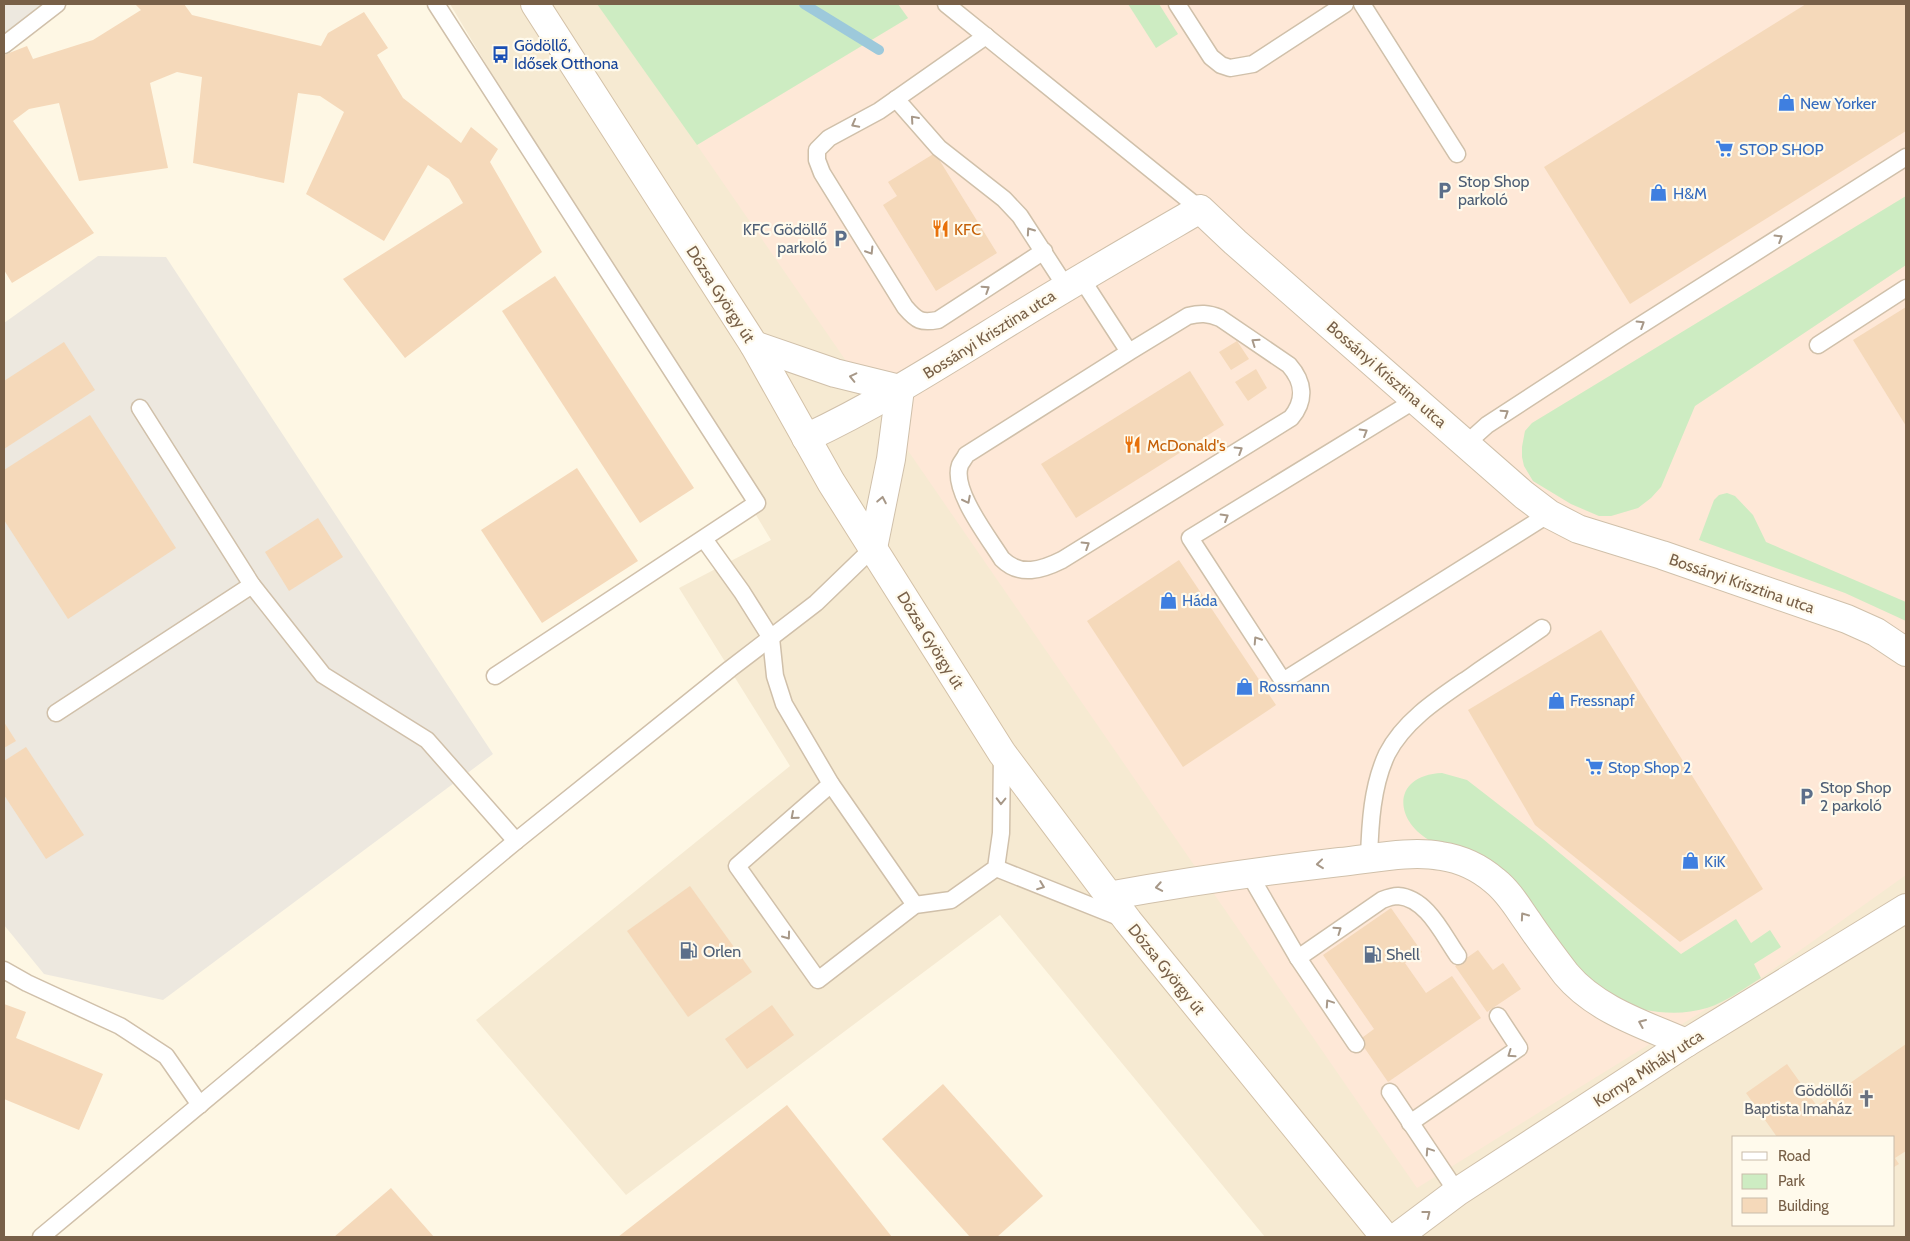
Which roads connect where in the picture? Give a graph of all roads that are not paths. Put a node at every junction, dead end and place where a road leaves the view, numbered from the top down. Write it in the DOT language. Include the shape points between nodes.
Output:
graph roads {
  1 [pos="57,4"];
  2 [pos="436,4"];
  3 [pos="534,4"];
  4 [pos="946,4"];
  5 [pos="1177,4"];
  6 [pos="1345,4"];
  7 [pos="1362,4"];
  8 [pos="986,36"];
  9 [pos="4,45"];
  10 [pos="896,99"];
  11 [pos="1457,154"];
  12 [pos="1906,157"];
  13 [pos="1200,209"];
  14 [pos="1044,251"];
  15 [pos="1074,282"];
  16 [pos="1906,288"];
  17 [pos="754,345"];
  18 [pos="1818,345"];
  19 [pos="1129,352"];
  20 [pos="900,389"];
  21 [pos="1417,400"];
  22 [pos="140,408"];
  23 [pos="806,438"];
  24 [pos="1467,443"];
  25 [pos="1549,514"];
  26 [pos="704,539"];
  27 [pos="873,548"];
  28 [pos="252,586"];
  29 [pos="1542,628"];
  30 [pos="771,638"];
  31 [pos="1906,652"];
  32 [pos="495,676"];
  33 [pos="56,713"];
  34 [pos="1002,752"];
  35 [pos="831,784"];
  36 [pos="516,841"];
  37 [pos="1369,859"];
  38 [pos="996,868"];
  39 [pos="1248,872"];
  40 [pos="1108,896"];
  41 [pos="915,904"];
  42 [pos="1906,908"];
  43 [pos="1128,921"];
  44 [pos="1458,956"];
  45 [pos="1298,958"];
  46 [pos="4,970"];
  47 [pos="1498,1016"];
  48 [pos="1686,1042"];
  49 [pos="1356,1044"];
  50 [pos="1390,1092"];
  51 [pos="200,1105"];
  52 [pos="1410,1123"];
  53 [pos="1456,1192"];
  54 [pos="41,1237"];
  55 [pos="1385,1237"];
  56 [pos="1397,1237"];
  1 -- 9 [label="lane"];
  2 -- 26 [label="lane" via="757,503"];
  3 -- 17 [label="street, Dózsa György út"];
  4 -- 8 [label="lane"];
  5 -- 6 [label="lane" via="1211,57 1230,68 1253,64"];
  7 -- 11 [label="lane"];
  8 -- 10 [label="lane"];
  8 -- 13 [label="lane"];
  14 -- 10 [label="lane, one-way" via="1004,199 939,148"];
  10 -- 14 [label="lane, one-way" via="829,138 818,150 817,160 822,173 913,316 925,322 938,320"];
  24 -- 12 [label="lane, one-way" via="1488,425 1622,336"];
  13 -- 15 [label="street, Bossányi Krisztina utca"];
  13 -- 21 [label="street, Bossányi Krisztina utca"];
  14 -- 15 [label="lane"];
  15 -- 19 [label="lane"];
  15 -- 20 [label="street, Bossányi Krisztina utca"];
  16 -- 18 [label="lane"];
  20 -- 17 [label="street, one-way" via="835,373"];
  17 -- 23 [label="street, Dózsa György út"];
  19 -- 19 [label="lane, one-way" via="966,455 960,466 960,487 1008,566 1025,571 1038,570 1062,560 1291,418 1299,409 1302,398 1299,380 1289,365 1220,318 1209,314 1188,316"];
  20 -- 23 [label="street, Bossányi Krisztina utca" via="846,420"];
  27 -- 20 [label="street, one-way"];
  21 -- 24 [label="street, Bossányi Krisztina utca"];
  25 -- 21 [label="lane, one-way" via="1284,681 1190,538"];
  22 -- 28 [label="lane"];
  23 -- 27 [label="street, Dózsa György út"];
  24 -- 25 [label="street, Bossányi Krisztina utca"];
  25 -- 31 [label="street, Bossányi Krisztina utca" via="1578,529 1847,619 1876,632"];
  26 -- 30 [label="lane"];
  26 -- 32 [label="lane"];
  27 -- 30 [label="lane" via="816,603"];
  27 -- 34 [label="street, Dózsa György út"];
  28 -- 33 [label="lane"];
  28 -- 36 [label="lane" via="323,674 427,740"];
  29 -- 37 [label="lane" via="1447,693 1398,736 1380,773"];
  30 -- 35 [label="lane" via="774,676 784,704"];
  30 -- 36 [label="lane"];
  34 -- 38 [label="lane, one-way" via="1001,833"];
  34 -- 40 [label="street, Dózsa György út"];
  35 -- 41 [label="lane"];
  35 -- 41 [label="lane, one-way" via="736,866 818,980"];
  36 -- 51 [label="lane"];
  37 -- 39 [label="street, one-way"];
  48 -- 37 [label="street, one-way" via="1627,1017 1585,992 1563,970 1497,882 1478,869 1440,855"];
  38 -- 41 [label="lane" via="951,900"];
  38 -- 43 [label="lane, one-way"];
  39 -- 40 [label="street, one-way"];
  39 -- 45 [label="lane"];
  40 -- 43 [label="street, Dózsa György út"];
  42 -- 48 [label="street, Kornya Mihály utca"];
  43 -- 55 [label="street, Dózsa György út"];
  45 -- 44 [label="lane, one-way" via="1382,900 1396,896 1414,900 1426,911"];
  49 -- 45 [label="lane, one-way"];
  46 -- 51 [label="lane" via="120,1026 166,1056"];
  47 -- 52 [label="lane, one-way" via="1519,1048"];
  48 -- 53 [label="street, Kornya Mihály utca"];
  50 -- 52 [label="lane"];
  51 -- 54 [label="lane"];
  53 -- 52 [label="lane, one-way"];
  56 -- 53 [label="street, Kornya Mihály utca, one-way"];
}
